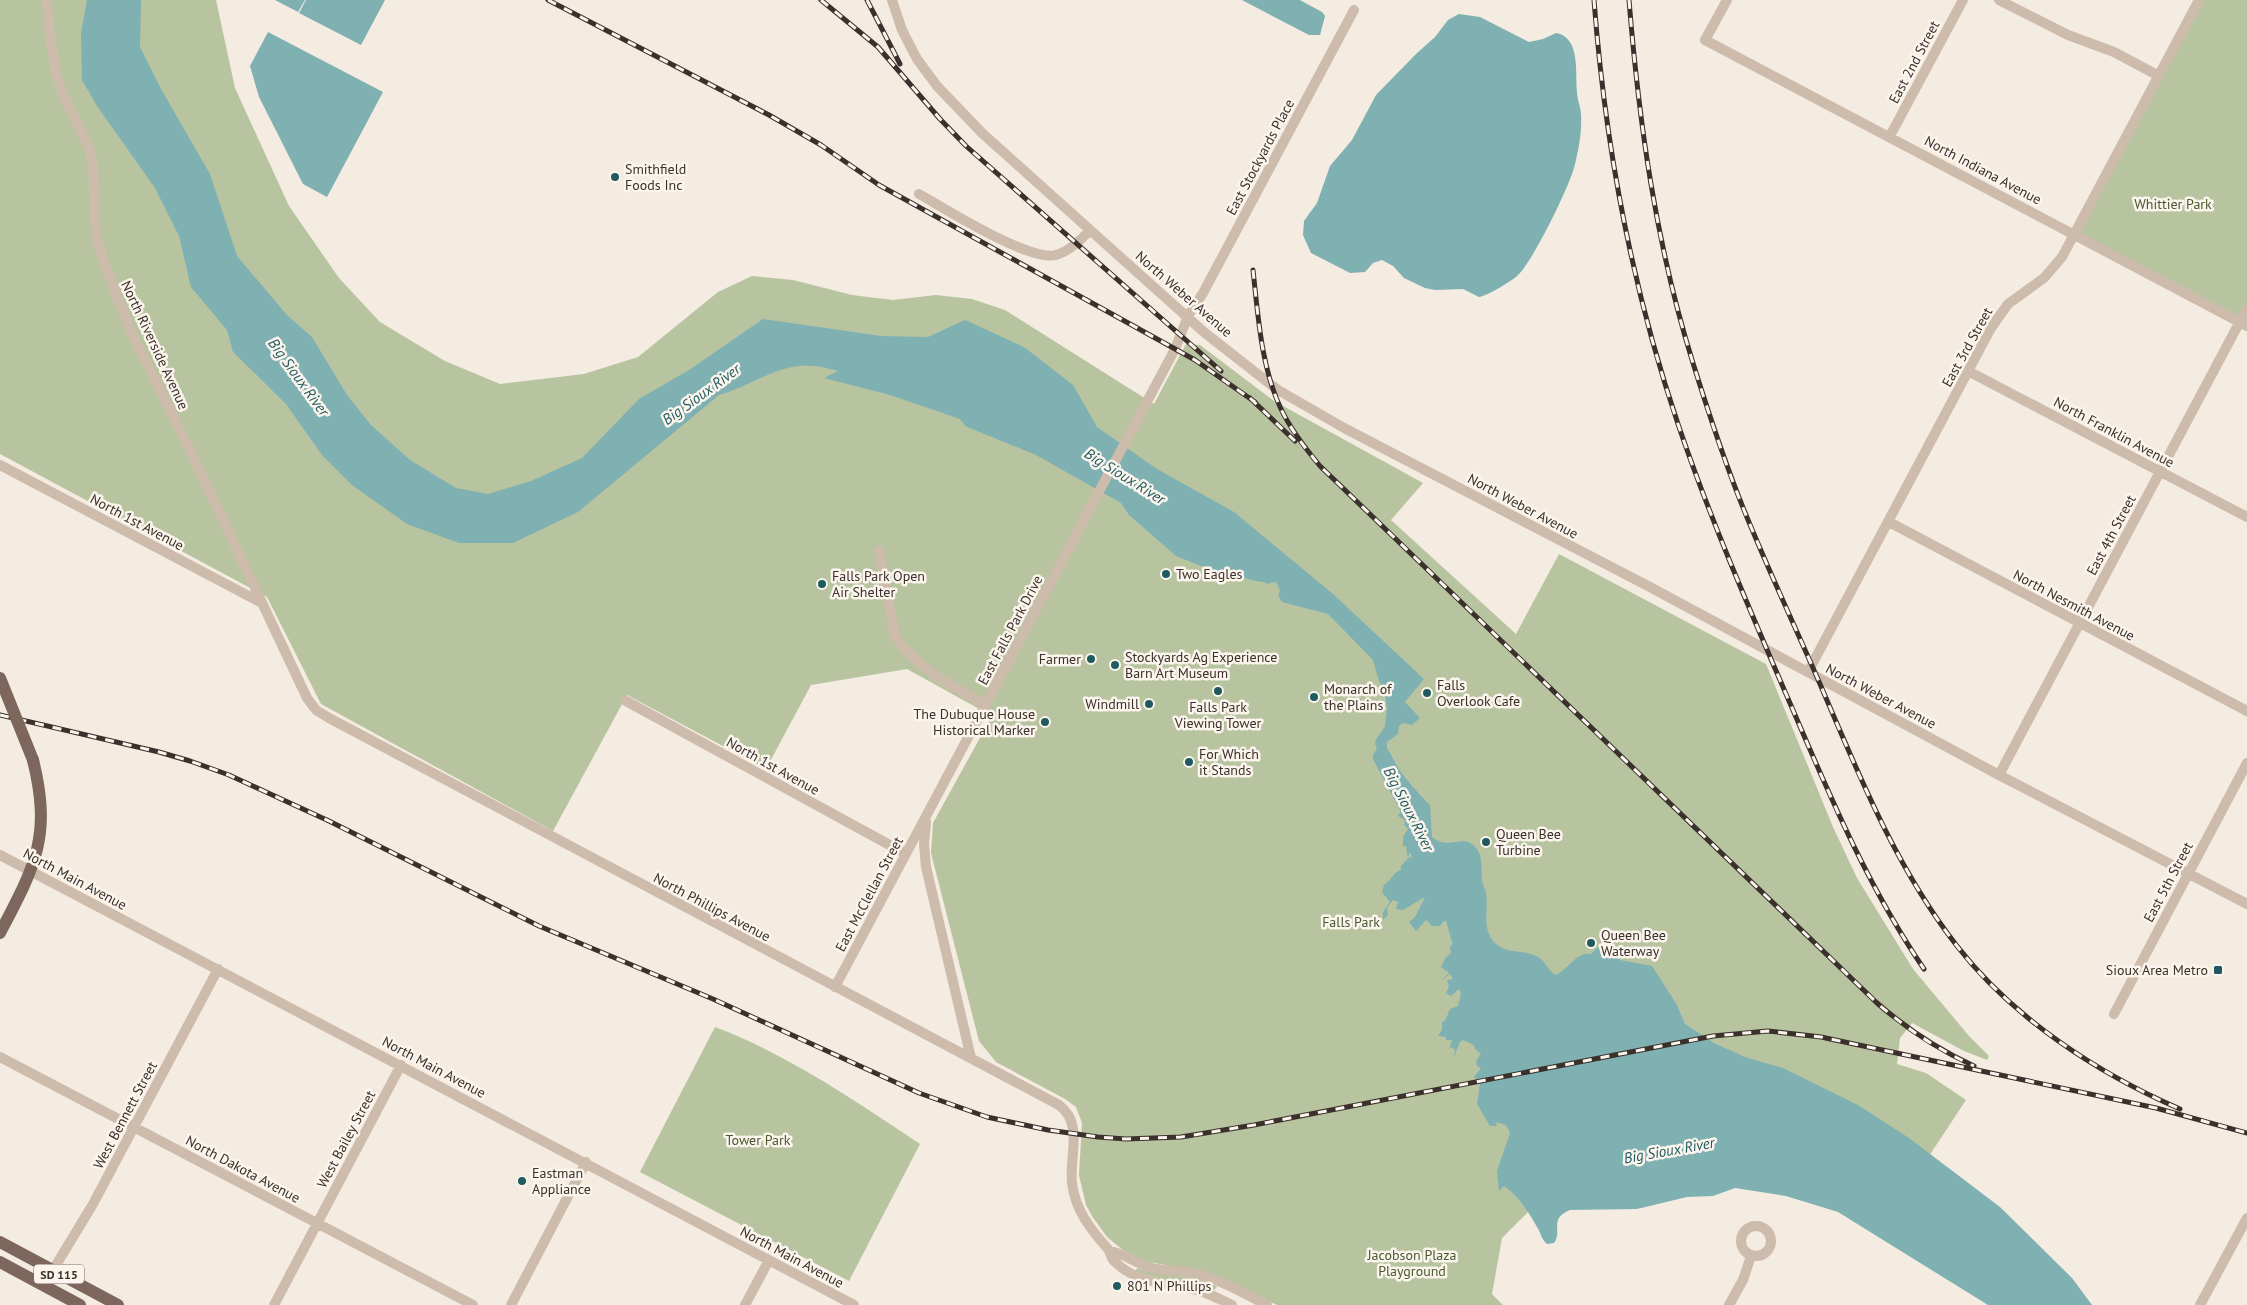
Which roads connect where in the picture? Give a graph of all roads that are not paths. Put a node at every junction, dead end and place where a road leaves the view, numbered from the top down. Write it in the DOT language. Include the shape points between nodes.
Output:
graph roads {
  1 [pos="47,0"];
  2 [pos="892,0"];
  3 [pos="1727,0"];
  4 [pos="1963,0"];
  5 [pos="1998,0"];
  6 [pos="2199,0"];
  7 [pos="1354,10"];
  8 [pos="2159,76"];
  9 [pos="1890,136"];
  10 [pos="919,194"];
  11 [pos="1090,230"];
  12 [pos="2075,234"];
  13 [pos="2247,308"];
  14 [pos="1188,316"];
  15 [pos="2243,324"];
  16 [pos="1968,371"];
  17 [pos="0,465"];
  18 [pos="2160,471"];
  19 [pos="2247,517"];
  20 [pos="1889,522"];
  21 [pos="879,552"];
  22 [pos="262,603"];
  23 [pos="2080,623"];
  24 [pos="1808,672"];
  25 [pos="0,678"];
  26 [pos="626,701"];
  27 [pos="986,705"];
  28 [pos="2247,711"];
  29 [pos="2247,763"];
  30 [pos="1999,775"];
  31 [pos="927,814"];
  32 [pos="906,854"];
  33 [pos="0,855"];
  34 [pos="31,871"];
  35 [pos="2188,873"];
  36 [pos="2247,904"];
  37 [pos="0,933"];
  38 [pos="218,969"];
  39 [pos="835,987"];
  40 [pos="2114,1014"];
  41 [pos="0,1056"];
  42 [pos="971,1058"];
  43 [pos="401,1065"];
  44 [pos="134,1127"];
  45 [pos="586,1162"];
  46 [pos="2247,1218"];
  47 [pos="317,1223"];
  48 [pos="0,1242"];
  49 [pos="1109,1251"];
  50 [pos="1752,1256"];
  51 [pos="769,1260"];
  52 [pos="0,1262"];
  53 [pos="53,1270"];
  54 [pos="1237,1290"];
  55 [pos="80,1305"];
  56 [pos="118,1305"];
  57 [pos="274,1305"];
  58 [pos="473,1305"];
  59 [pos="511,1305"];
  60 [pos="745,1305"];
  61 [pos="854,1305"];
  62 [pos="1230,1305"];
  63 [pos="1267,1305"];
  64 [pos="1729,1305"];
  65 [pos="2202,1305"];
  1 -- 22 [label="street, North Riverside Avenue" via="50,38 62,95 94,164 96,238 105,266 131,332"];
  2 -- 11 [label="street, North Weber Avenue" via="910,46 937,86 982,133"];
  3 -- 9 [label="street, North Indiana Avenue" via="1705,40"];
  4 -- 9 [label="street, East 2nd Street"];
  5 -- 8 [label="street"];
  6 -- 8 [label="street, East 3rd Street"];
  7 -- 14 [label="street, East Stockyards Place"];
  8 -- 12 [label="street, East 3rd Street"];
  9 -- 12 [label="street, North Indiana Avenue"];
  10 -- 11 [label="street" via="1005,241 1036,254 1055,256 1064,252"];
  11 -- 14 [label="street, North Weber Avenue"];
  12 -- 15 [label="street, North Indiana Avenue"];
  12 -- 16 [label="street, East 3rd Street" via="2050,273 2014,298 2002,311"];
  13 -- 15 [label="street, East 4th Street"];
  14 -- 24 [label="street, North Weber Avenue" via="1262,379 1319,415"];
  14 -- 27 [label="street, East Falls Park Drive" via="1182,336"];
  15 -- 18 [label="street, East 4th Street"];
  16 -- 18 [label="street, North Franklin Avenue"];
  16 -- 20 [label="street, East 3rd Street"];
  17 -- 22 [label="street, North 1st Avenue"];
  18 -- 19 [label="street, North Franklin Avenue"];
  18 -- 23 [label="street, East 4th Street"];
  20 -- 23 [label="street, North Nesmith Avenue"];
  20 -- 24 [label="street, East 3rd Street"];
  21 -- 27 [label="street" via="895,636 901,645 941,680"];
  22 -- 39 [label="street, North Phillips Avenue" via="307,698 316,710"];
  23 -- 28 [label="street, North Nesmith Avenue"];
  23 -- 30 [label="street, East 4th Street"];
  24 -- 30 [label="street, North Weber Avenue"];
  25 -- 34 [label="main road, bridge" via="33,760 39,784 41,817 37,854"];
  26 -- 32 [label="street, North 1st Avenue"];
  27 -- 31 [label="street, East Falls Park Drive"];
  29 -- 35 [label="street, East 5th Street"];
  30 -- 35 [label="street, North Weber Avenue"];
  31 -- 32 [label="street, East McClellan Street"];
  31 -- 42 [label="street, East Falls Park Drive" via="926,867"];
  32 -- 39 [label="street, East McClellan Street"];
  33 -- 34 [label="street, North Main Avenue"];
  34 -- 37 [label="main road"];
  34 -- 38 [label="street, North Main Avenue"];
  35 -- 36 [label="street, North Weber Avenue"];
  35 -- 40 [label="street, East 5th Street"];
  38 -- 43 [label="street, North Main Avenue"];
  38 -- 44 [label="street, West Bennett Street"];
  39 -- 42 [label="street, North Phillips Avenue"];
  41 -- 44 [label="street, North Dakota Avenue"];
  42 -- 49 [label="street, North Phillips Avenue" via="1067,1111 1074,1127 1071,1169 1075,1198 1089,1227"];
  43 -- 45 [label="street, North Main Avenue"];
  43 -- 47 [label="street, West Bailey Street"];
  44 -- 47 [label="street, North Dakota Avenue"];
  44 -- 53 [label="street, West Bennett Street"];
  45 -- 51 [label="street, North Main Avenue"];
  45 -- 59 [label="street"];
  46 -- 65 [label="street"];
  47 -- 57 [label="street, West Bailey Street"];
  47 -- 58 [label="street, North Dakota Avenue"];
  48 -- 53 [label="main road, SD 115"];
  49 -- 54 [label="street, North Phillips Avenue" via="1119,1252 1152,1268 1203,1275"];
  49 -- 62 [label="street, North Phillips Avenue" via="1113,1261 1143,1279 1200,1291"];
  50 -- 64 [label="street"];
  51 -- 60 [label="street"];
  51 -- 61 [label="street, North Main Avenue"];
  52 -- 55 [label="main road, SD 115"];
  53 -- 56 [label="main road, SD 115"];
  54 -- 62 [label="street"];
  54 -- 63 [label="street, North Phillips Avenue"];
}
